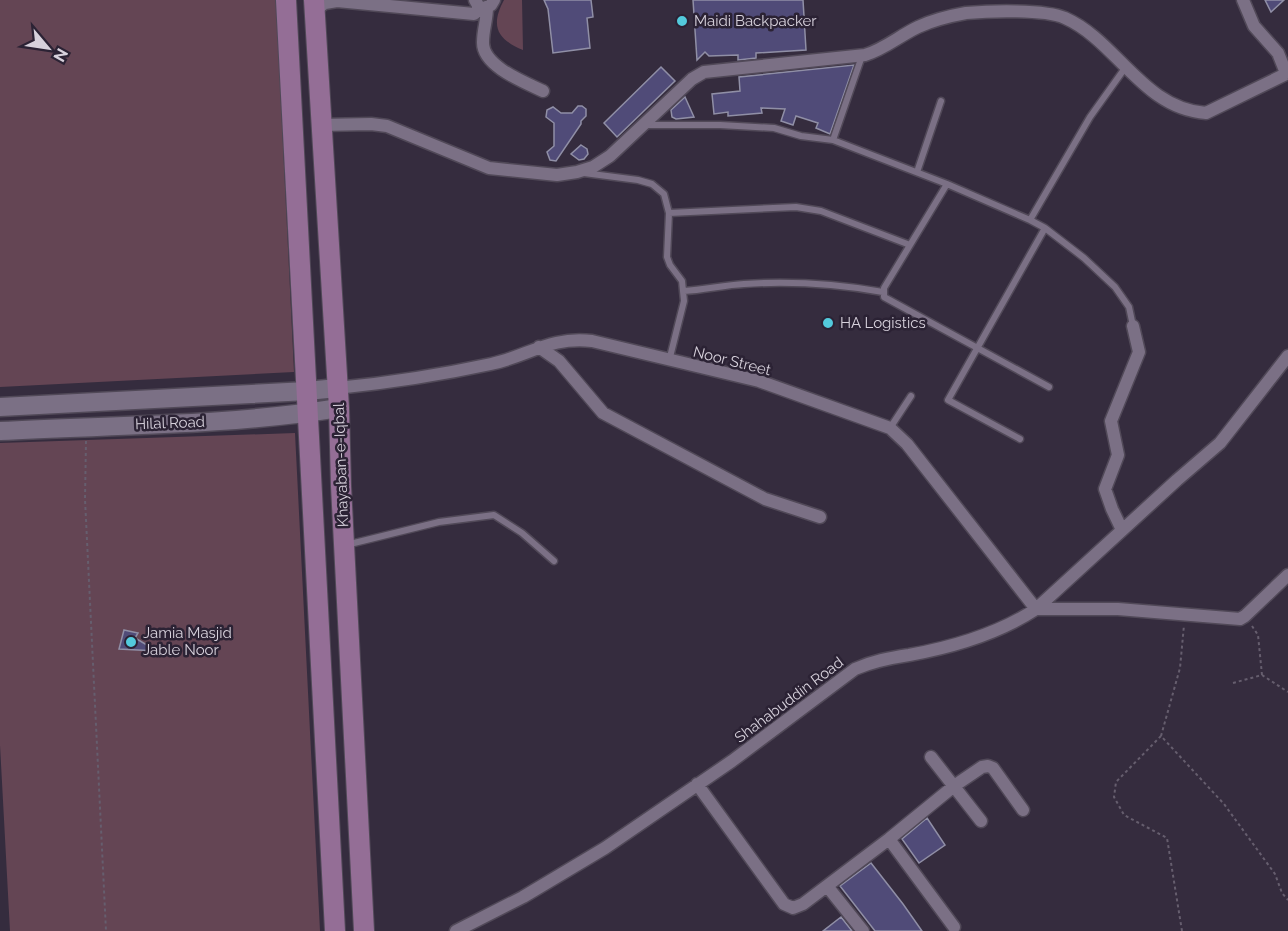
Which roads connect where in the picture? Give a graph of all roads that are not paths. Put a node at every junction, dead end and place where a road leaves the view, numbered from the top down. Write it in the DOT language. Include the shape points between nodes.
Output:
graph roads {
  1 [pos="286,0"];
  2 [pos="1243,0"];
  3 [pos="488,3"];
  4 [pos="314,5"];
  5 [pos="862,55"];
  6 [pos="1125,68"];
  7 [pos="1287,73"];
  8 [pos="543,91"];
  9 [pos="941,101"];
  10 [pos="645,124"];
  11 [pos="321,125"];
  12 [pos="293,126"];
  13 [pos="833,140"];
  14 [pos="578,172"];
  15 [pos="917,172"];
  16 [pos="948,184"];
  17 [pos="669,213"];
  18 [pos="1030,220"];
  19 [pos="1045,228"];
  20 [pos="910,245"];
  21 [pos="684,291"];
  22 [pos="882,292"];
  23 [pos="1133,326"];
  24 [pos="539,347"];
  25 [pos="976,349"];
  26 [pos="1288,356"];
  27 [pos="669,361"];
  28 [pos="1049,387"];
  29 [pos="337,388"];
  30 [pos="307,392"];
  31 [pos="910,396"];
  32 [pos="0,407"];
  33 [pos="339,408"];
  34 [pos="308,413"];
  35 [pos="890,429"];
  36 [pos="0,431"];
  37 [pos="1020,439"];
  38 [pos="820,517"];
  39 [pos="1122,530"];
  40 [pos="344,546"];
  41 [pos="316,548"];
  42 [pos="554,561"];
  43 [pos="1288,575"];
  44 [pos="1036,609"];
  45 [pos="931,757"];
  46 [pos="697,784"];
  47 [pos="954,786"];
  48 [pos="1023,810"];
  49 [pos="981,821"];
  50 [pos="889,839"];
  51 [pos="827,886"];
  52 [pos="954,927"];
  53 [pos="335,931"];
  54 [pos="364,931"];
  55 [pos="456,931"];
  56 [pos="863,931"];
  1 -- 12 [label="main road, Khayaban-e-Iqbal"];
  2 -- 7 [label="street" via="1254,26 1278,53"];
  3 -- 4 [label="street" via="474,14 337,1"];
  3 -- 8 [label="street" via="483,41 486,56 493,64"];
  4 -- 11 [label="main road, Khayaban-e-Iqbal"];
  5 -- 6 [label="street" via="879,51 917,27 944,18 1027,11 1064,17 1093,35"];
  5 -- 10 [label="street" via="704,72"];
  5 -- 13 [label="lane"];
  6 -- 7 [label="street" via="1143,85 1192,112 1206,112 1229,103"];
  6 -- 18 [label="lane" via="1090,117"];
  9 -- 15 [label="lane"];
  10 -- 13 [label="lane" via="774,128"];
  10 -- 14 [label="street" via="610,156"];
  11 -- 12 [label="main road"];
  11 -- 14 [label="street" via="387,126 489,168 557,176"];
  11 -- 29 [label="main road, Khayaban-e-Iqbal"];
  12 -- 30 [label="main road, Khayaban-e-Iqbal"];
  13 -- 15 [label="lane"];
  14 -- 17 [label="lane" via="652,183 664,194"];
  15 -- 16 [label="lane"];
  16 -- 18 [label="lane"];
  16 -- 20 [label="lane"];
  17 -- 20 [label="lane" via="796,207 821,211"];
  17 -- 21 [label="lane" via="667,257"];
  18 -- 19 [label="lane"];
  19 -- 23 [label="lane" via="1115,286 1130,306"];
  19 -- 25 [label="lane"];
  20 -- 22 [label="lane"];
  21 -- 22 [label="lane" via="789,283"];
  21 -- 27 [label="lane"];
  22 -- 25 [label="lane" via="886,299"];
  23 -- 39 [label="street" via="1140,352 1111,421 1118,455 1105,489"];
  24 -- 27 [label="street, Noor Street" via="576,339"];
  24 -- 29 [label="street, Noor Street" via="493,364"];
  24 -- 38 [label="street" via="559,361 603,412 765,499"];
  25 -- 28 [label="lane"];
  25 -- 37 [label="lane" via="948,400"];
  26 -- 39 [label="street, Shahabuddin Road" via="1220,443"];
  27 -- 35 [label="street, Noor Street" via="759,381"];
  29 -- 30 [label="street, Hilal Road"];
  29 -- 33 [label="main road, Khayaban-e-Iqbal"];
  30 -- 32 [label="street, Hilal Road"];
  30 -- 34 [label="main road, Khayaban-e-Iqbal"];
  31 -- 35 [label="lane"];
  33 -- 34 [label="street, Hilal Road"];
  33 -- 40 [label="main road, Khayaban-e-Iqbal"];
  34 -- 36 [label="street, Hilal Road" via="218,422"];
  34 -- 41 [label="main road, Khayaban-e-Iqbal"];
  35 -- 44 [label="street, Noor Street" via="907,444"];
  39 -- 44 [label="street, Shahabuddin Road"];
  40 -- 41 [label="main road"];
  40 -- 42 [label="lane" via="439,522 494,515"];
  40 -- 54 [label="main road, Khayaban-e-Iqbal"];
  41 -- 53 [label="main road, Khayaban-e-Iqbal"];
  43 -- 44 [label="street" via="1245,616 1235,619 1118,609"];
  44 -- 46 [label="street, Shahabuddin Road" via="993,633 874,660 855,669"];
  45 -- 47 [label="street"];
  46 -- 51 [label="street" via="784,904 793,908 803,904"];
  46 -- 55 [label="street, Shahabuddin Road" via="568,871"];
  47 -- 48 [label="street" via="988,766"];
  47 -- 49 [label="street"];
  47 -- 50 [label="street"];
  50 -- 51 [label="street"];
  50 -- 52 [label="street"];
  51 -- 56 [label="street"];
}
